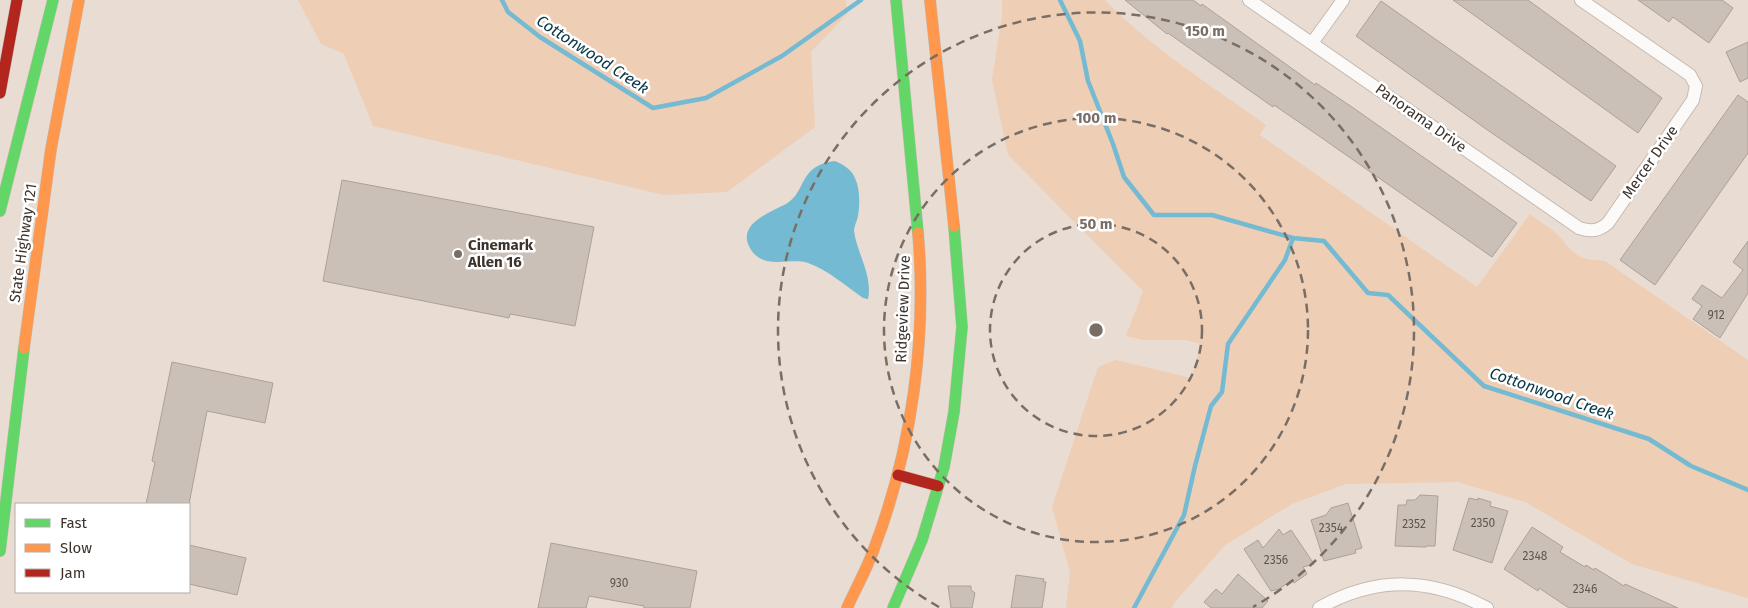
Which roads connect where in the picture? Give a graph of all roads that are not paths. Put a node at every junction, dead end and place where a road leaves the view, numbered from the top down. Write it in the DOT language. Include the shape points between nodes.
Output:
graph roads {
  1 [pos="17,0"];
  2 [pos="53,0"];
  3 [pos="79,0"];
  4 [pos="896,0"];
  5 [pos="930,0"];
  6 [pos="1249,0"];
  7 [pos="1343,0"];
  8 [pos="1581,0"];
  9 [pos="1312,43"];
  10 [pos="0,93"];
  11 [pos="0,211"];
  12 [pos="1595,230"];
  13 [pos="898,475"];
  14 [pos="938,486"];
  15 [pos="0,551"];
  16 [pos="847,608"];
  17 [pos="893,608"];
  18 [pos="1319,608"];
  19 [pos="1487,608"];
  1 -- 10 [label="main road"];
  2 -- 11 [label="main road"];
  3 -- 15 [label="main road, State Highway 121" via="51,149"];
  4 -- 13 [label="main road, Ridgeview Drive" via="921,269 914,389"];
  5 -- 14 [label="main road" via="962,327 954,412"];
  6 -- 9 [label="street, Panorama Drive"];
  7 -- 9 [label="street"];
  8 -- 12 [label="street, Mercer Drive" via="1690,75 1696,86 1693,100 1614,214 1602,228"];
  9 -- 12 [label="street, Panorama Drive" via="1579,228"];
  13 -- 14 [label="main road"];
  13 -- 16 [label="main road, Ridgeview Drive" via="875,547"];
  14 -- 17 [label="main road" via="922,540"];
  18 -- 19 [label="street" via="1357,591 1406,584 1448,590"];
}
